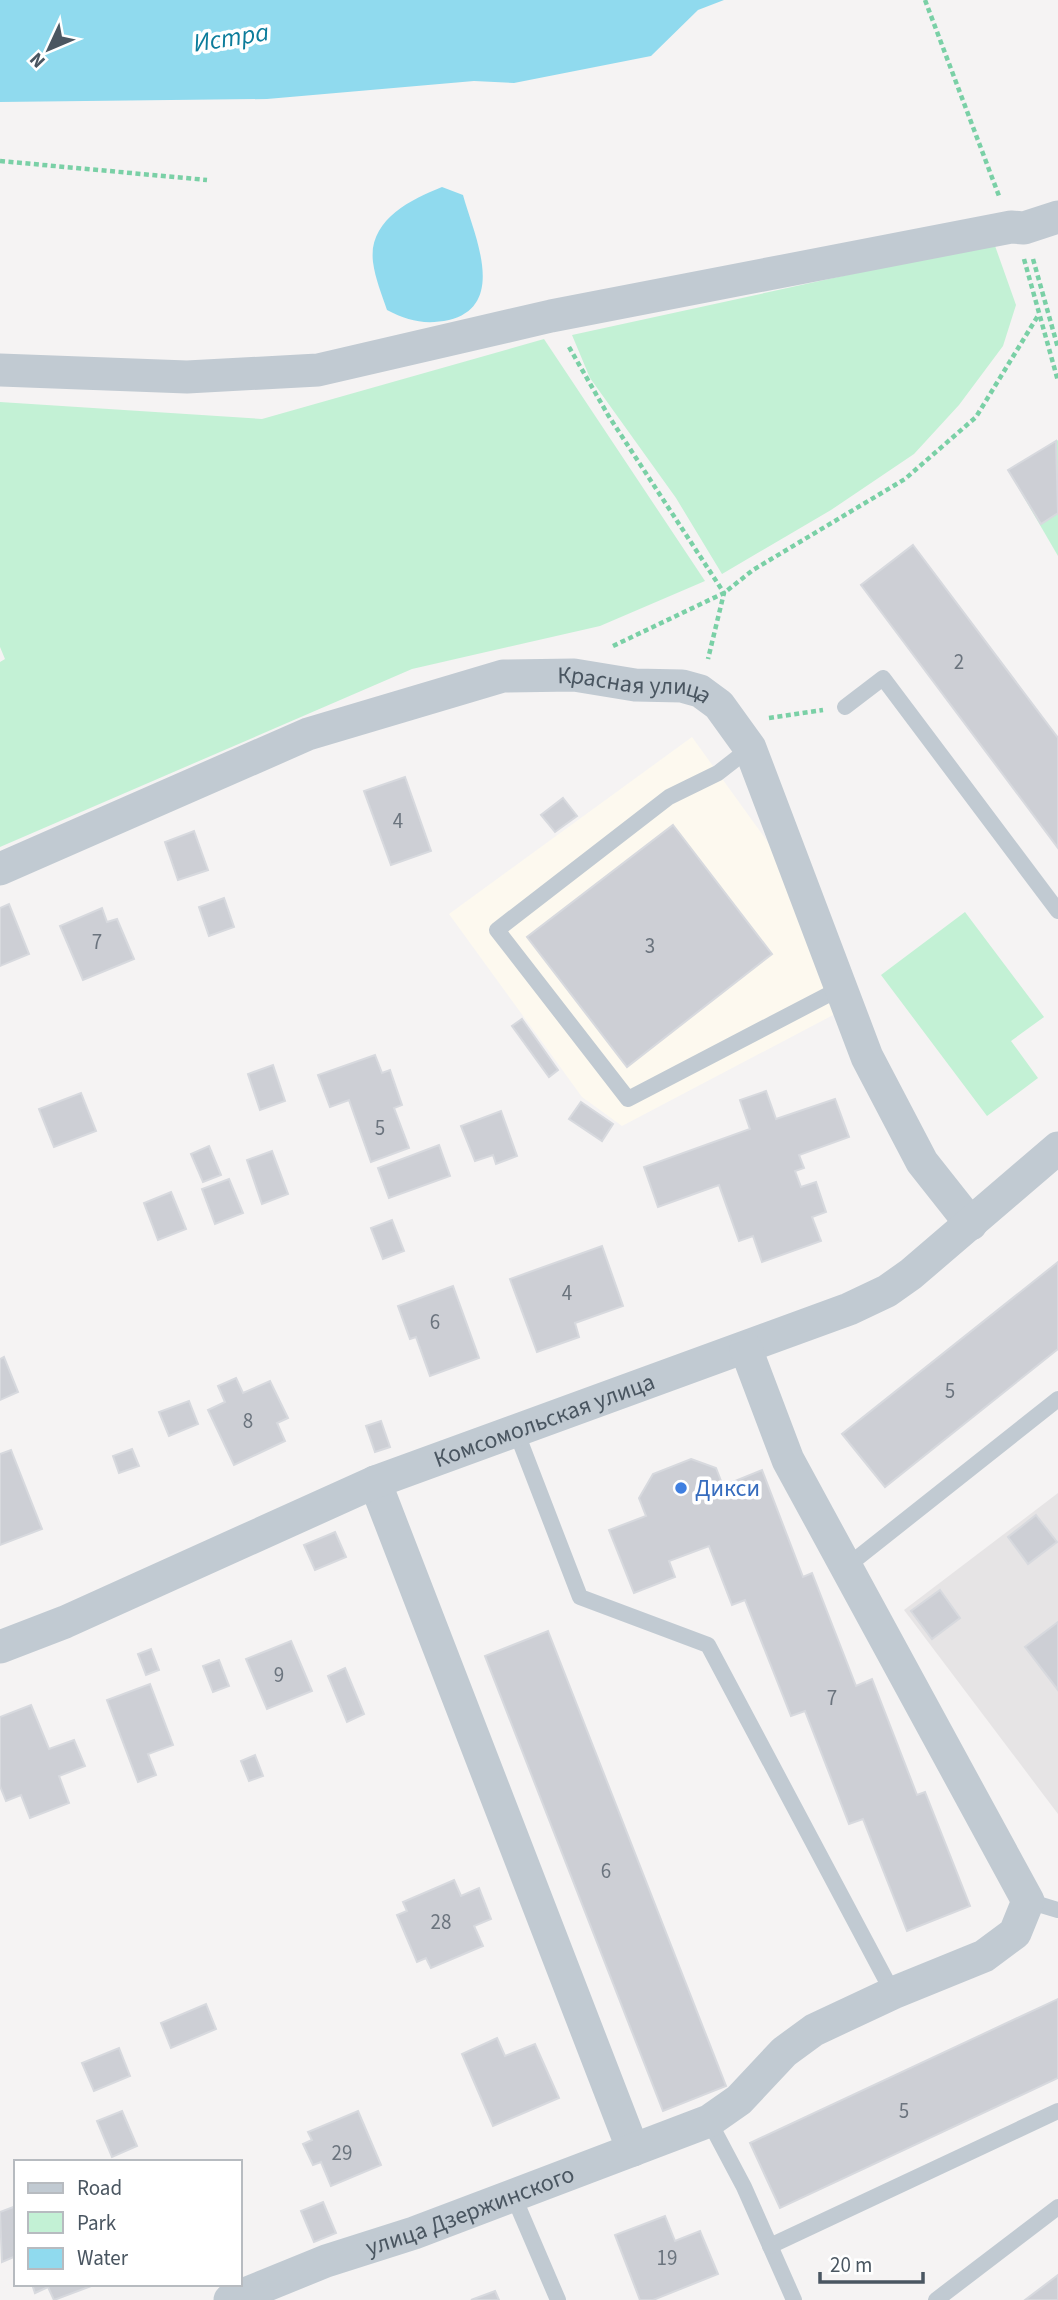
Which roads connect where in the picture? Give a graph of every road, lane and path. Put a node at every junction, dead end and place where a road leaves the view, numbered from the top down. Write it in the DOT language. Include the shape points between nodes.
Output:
graph roads {
  1 [pos="925,0"];
  2 [pos="0,161"];
  3 [pos="207,180"];
  4 [pos="1058,217"];
  5 [pos="1018,228"];
  6 [pos="1039,314"];
  7 [pos="551,316"];
  8 [pos="1058,348"];
  9 [pos="0,370"];
  10 [pos="1058,381"];
  11 [pos="724,593"];
  12 [pos="574,675"];
  13 [pos="700,691"];
  14 [pos="845,707"];
  15 [pos="741,736"];
  16 [pos="0,869"];
  17 [pos="1058,911"];
  18 [pos="841,988"];
  19 [pos="1058,1148"];
  20 [pos="971,1224"];
  21 [pos="746,1349"];
  22 [pos="1058,1399"];
  23 [pos="516,1431"];
  24 [pos="375,1482"];
  25 [pos="846,1567"];
  26 [pos="0,1647"];
  27 [pos="1043,1906"];
  28 [pos="893,1993"];
  29 [pos="1058,2111"];
  30 [pos="709,2120"];
  31 [pos="633,2150"];
  32 [pos="513,2195"];
  33 [pos="1058,2207"];
  34 [pos="770,2246"];
  35 [pos="230,2300"];
  36 [pos="558,2300"];
  37 [pos="794,2300"];
  38 [pos="936,2300"];
  1 -- 5 [label="path"];
  2 -- 3 [label="path"];
  4 -- 5 [label="street"];
  5 -- 6 [label="path"];
  5 -- 7 [label="street"];
  5 -- 8 [label="path"];
  6 -- 10 [label="path"];
  6 -- 11 [label="path" via="976,417 905,480 753,570"];
  7 -- 9 [label="street" via="317,370 187,377"];
  7 -- 11 [label="path" via="608,415"];
  11 -- 12 [label="path" via="615,644"];
  11 -- 13 [label="path"];
  12 -- 13 [label="street, Красная улица"];
  12 -- 16 [label="street, Красная улица" via="503,676 308,734"];
  13 -- 15 [label="street, Красная улица" via="719,705"];
  14 -- 15 [label="path"];
  14 -- 17 [label="lane" via="883,678"];
  15 -- 18 [label="street, Красная улица"];
  15 -- 18 [label="lane" via="718,773 669,797 497,930 628,1098"];
  18 -- 20 [label="street, Красная улица" via="867,1056 922,1162"];
  19 -- 20 [label="street, Комсомольская улица"];
  20 -- 21 [label="street, Комсомольская улица" via="887,1291"];
  21 -- 23 [label="street, Комсомольская улица"];
  21 -- 25 [label="street" via="788,1460"];
  22 -- 25 [label="lane"];
  23 -- 24 [label="street, Комсомольская улица"];
  23 -- 28 [label="lane" via="580,1597 708,1645"];
  24 -- 26 [label="street, Комсомольская улица"];
  24 -- 31 [label="street"];
  25 -- 27 [label="street"];
  27 -- 28 [label="street, улица Дзержинского" via="984,1956"];
  28 -- 30 [label="street, улица Дзержинского" via="814,2030 784,2052 739,2100"];
  29 -- 34 [label="lane"];
  30 -- 31 [label="street, улица Дзержинского"];
  30 -- 34 [label="lane"];
  31 -- 32 [label="street, улица Дзержинского"];
  32 -- 35 [label="street, улица Дзержинского"];
  32 -- 36 [label="lane"];
  33 -- 38 [label="lane"];
  34 -- 37 [label="lane"];
}
